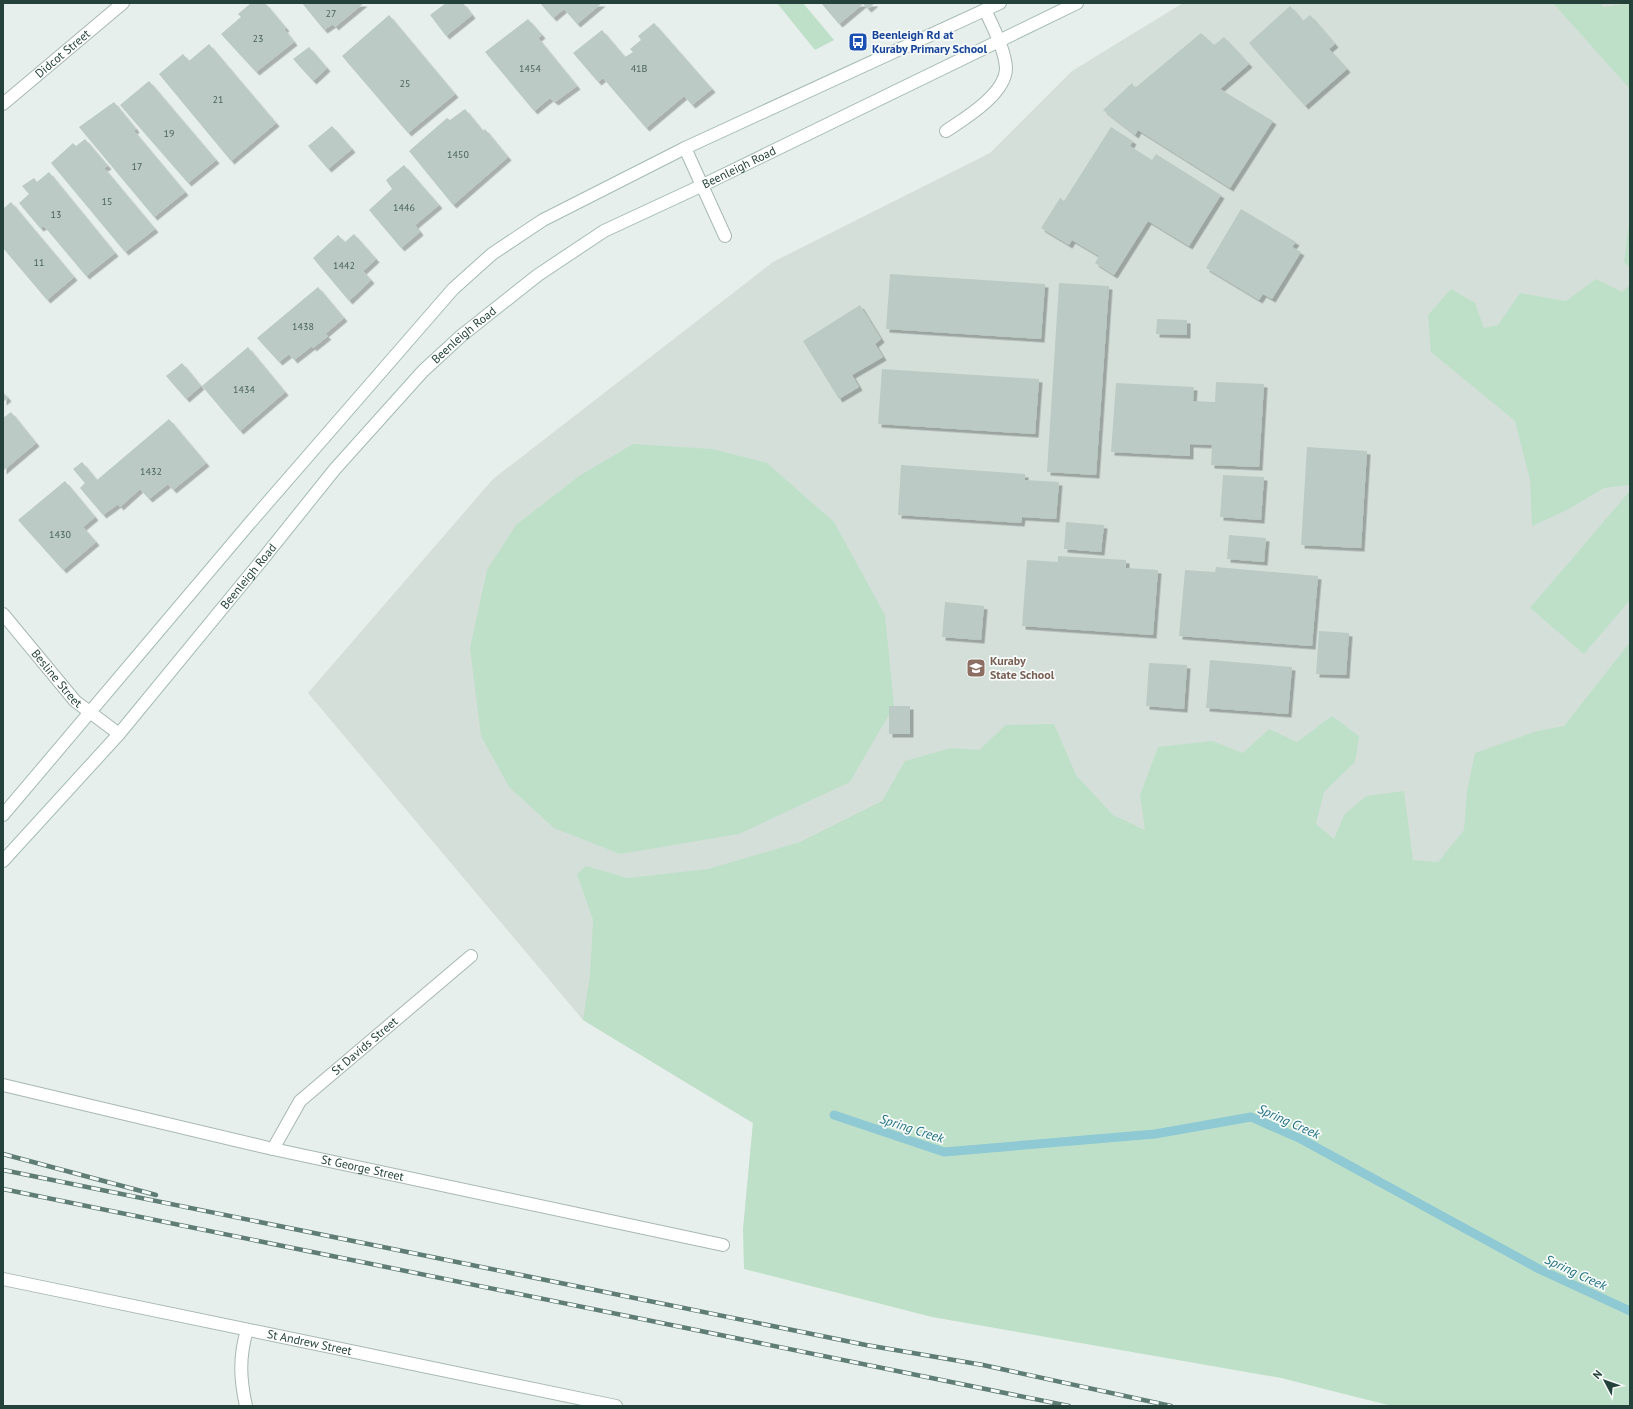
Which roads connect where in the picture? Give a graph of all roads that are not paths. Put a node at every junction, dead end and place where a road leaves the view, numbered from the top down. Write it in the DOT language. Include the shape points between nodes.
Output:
graph roads {
  1 [pos="123,3"];
  2 [pos="1000,3"];
  3 [pos="1077,3"];
  4 [pos="985,10"];
  5 [pos="1000,41"];
  6 [pos="3,104"];
  7 [pos="946,131"];
  8 [pos="685,148"];
  9 [pos="703,185"];
  10 [pos="725,236"];
  11 [pos="3,614"];
  12 [pos="90,711"];
  13 [pos="119,734"];
  14 [pos="3,815"];
  15 [pos="3,861"];
  16 [pos="471,956"];
  17 [pos="3,1085"];
  18 [pos="273,1149"];
  19 [pos="723,1245"];
  20 [pos="3,1279"];
  21 [pos="247,1330"];
  22 [pos="246,1406"];
  23 [pos="616,1406"];
  1 -- 6 [label="main road, Didcot Street"];
  2 -- 4 [label="main road"];
  3 -- 5 [label="main road, Beenleigh Road"];
  4 -- 5 [label="main road"];
  4 -- 8 [label="main road"];
  5 -- 7 [label="main road" via="1006,69 1001,84 981,108"];
  5 -- 9 [label="main road, Beenleigh Road"];
  8 -- 9 [label="main road"];
  8 -- 12 [label="main road" via="543,220 492,254 453,289"];
  9 -- 10 [label="main road"];
  9 -- 13 [label="main road, Beenleigh Road" via="604,231 538,275 461,336 423,371 335,469"];
  11 -- 12 [label="main road, Besline Street" via="75,702"];
  12 -- 13 [label="main road, Besline Street"];
  12 -- 14 [label="main road"];
  13 -- 15 [label="main road, Beenleigh Road"];
  16 -- 18 [label="main road, St Davids Street" via="300,1101"];
  17 -- 18 [label="main road, St George Street"];
  18 -- 19 [label="main road, St George Street"];
  20 -- 21 [label="main road, St Andrew Street"];
  21 -- 22 [label="main road" via="242,1346 240,1377"];
  21 -- 23 [label="main road, St Andrew Street"];
}
